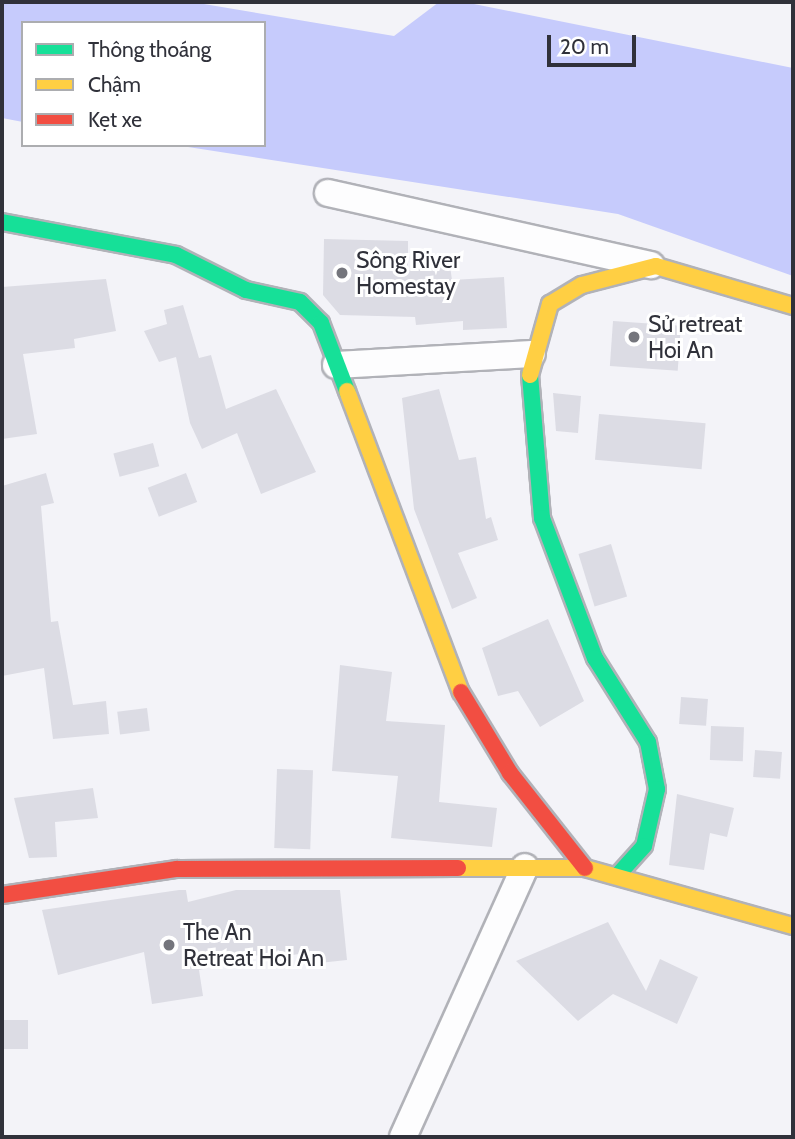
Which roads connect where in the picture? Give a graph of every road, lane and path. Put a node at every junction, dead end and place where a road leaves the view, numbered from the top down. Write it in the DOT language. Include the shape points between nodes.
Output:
graph roads {
  1 [pos="328,194"];
  2 [pos="2,222"];
  3 [pos="656,266"];
  4 [pos="793,306"];
  5 [pos="532,354"];
  6 [pos="336,365"];
  7 [pos="525,867"];
  8 [pos="585,868"];
  9 [pos="619,874"];
  10 [pos="2,895"];
  11 [pos="793,926"];
  12 [pos="403,1137"];
  1 -- 3 [label="street"];
  2 -- 6 [label="street" via="176,255 246,290 300,302 321,323"];
  3 -- 4 [label="street"];
  3 -- 5 [label="street" via="582,285 550,304"];
  5 -- 6 [label="street"];
  5 -- 9 [label="street" via="542,518 595,658 648,742 657,789 644,846"];
  6 -- 8 [label="street" via="463,697 510,773"];
  7 -- 8 [label="street"];
  7 -- 10 [label="street" via="177,869"];
  7 -- 12 [label="street"];
  8 -- 9 [label="street"];
  9 -- 11 [label="street"];
}
